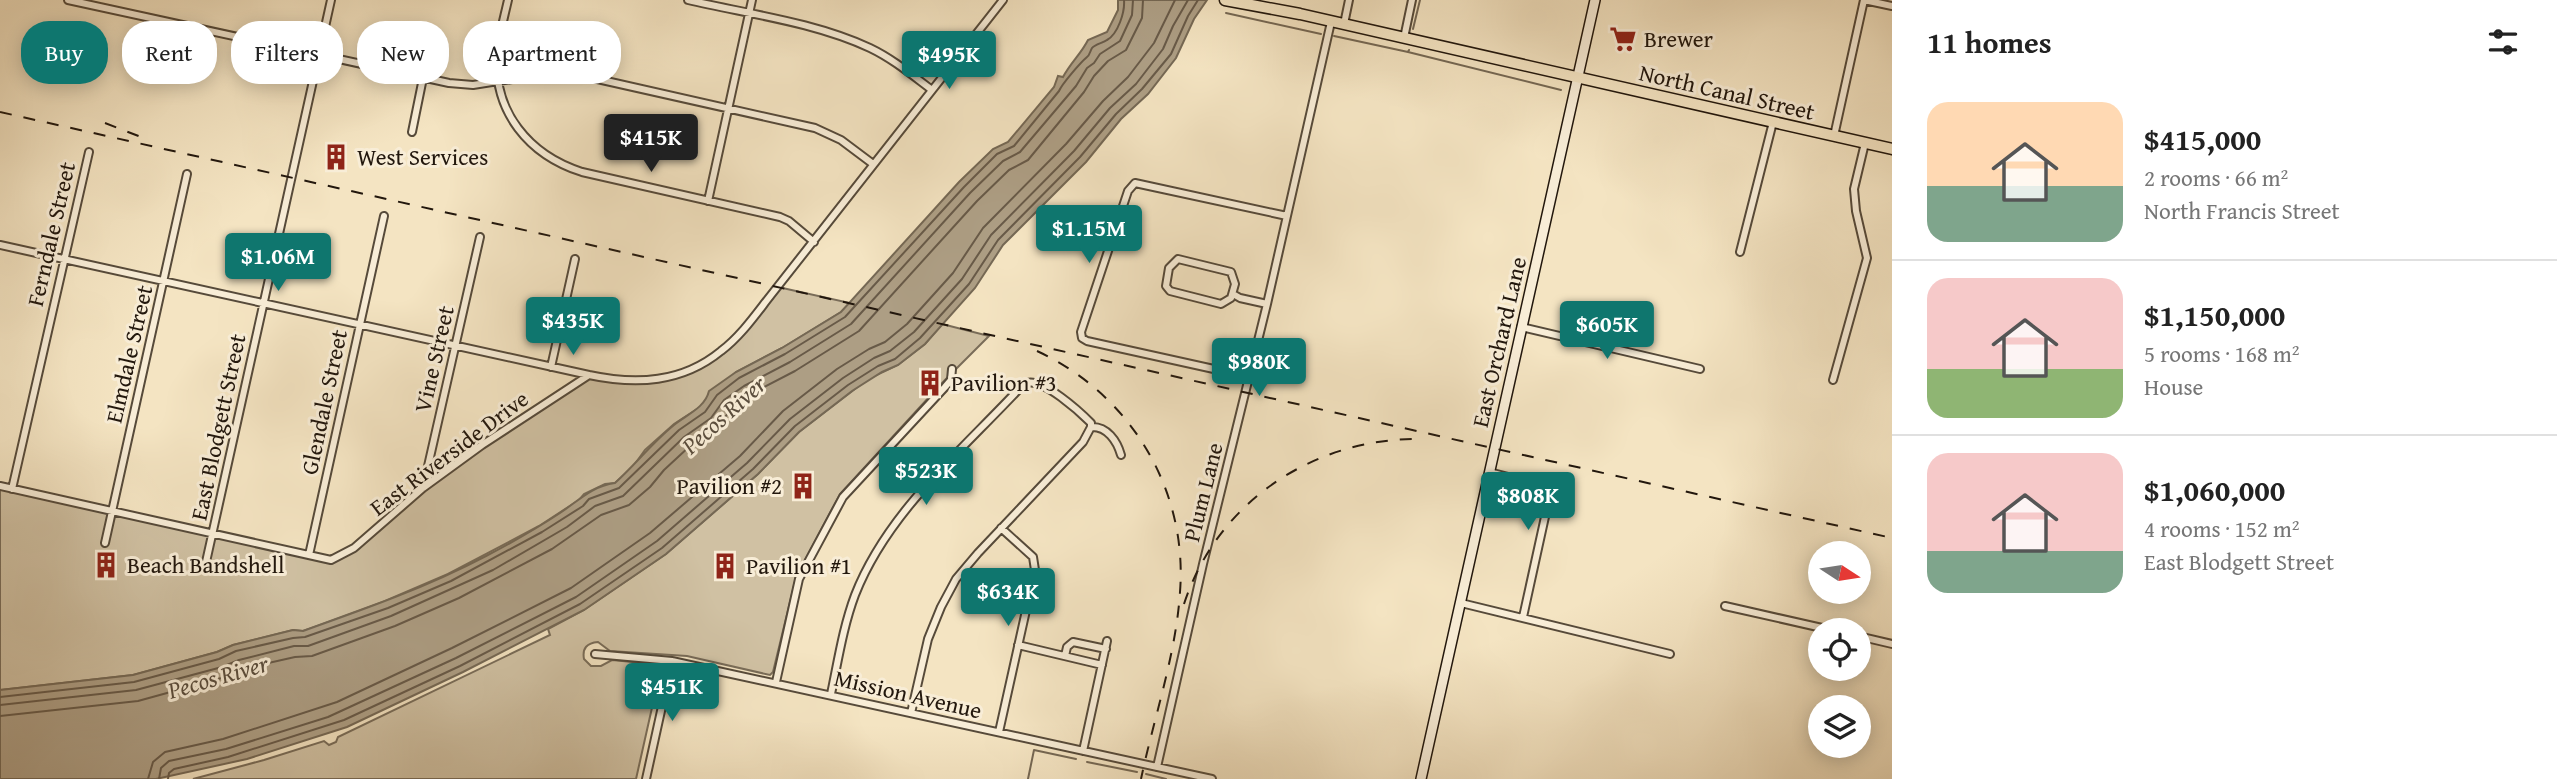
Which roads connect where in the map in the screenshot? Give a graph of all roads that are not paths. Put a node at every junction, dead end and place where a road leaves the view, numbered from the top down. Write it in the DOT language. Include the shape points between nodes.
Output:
graph roads {
  1 [pos="68,0"];
  2 [pos="331,0"];
  3 [pos="508,0"];
  4 [pos="688,0"];
  5 [pos="752,0"];
  6 [pos="1003,0"];
  7 [pos="1226,0"];
  8 [pos="1349,0"];
  9 [pos="1412,0"];
  10 [pos="1595,0"];
  11 [pos="1864,0"];
  12 [pos="1892,6"];
  13 [pos="749,14"];
  14 [pos="326,21"];
  15 [pos="504,21"];
  16 [pos="1331,22"];
  17 [pos="1344,24"];
  18 [pos="231,36"];
  19 [pos="1404,38"];
  20 [pos="1577,78"];
  21 [pos="449,82"];
  22 [pos="312,84"];
  23 [pos="422,84"];
  24 [pos="476,84"];
  25 [pos="500,84"];
  26 [pos="621,84"];
  27 [pos="932,90"];
  28 [pos="729,107"];
  29 [pos="1773,122"];
  30 [pos="412,132"];
  31 [pos="1835,136"];
  32 [pos="1865,143"];
  33 [pos="1892,149"];
  34 [pos="89,152"];
  35 [pos="873,164"];
  36 [pos="187,174"];
  37 [pos="708,201"];
  38 [pos="384,216"];
  39 [pos="1287,216"];
  40 [pos="480,237"];
  41 [pos="814,242"];
  42 [pos="0,245"];
  43 [pos="1740,252"];
  44 [pos="63,259"];
  45 [pos="575,259"];
  46 [pos="164,281"];
  47 [pos="1233,294"];
  48 [pos="263,303"];
  49 [pos="1268,304"];
  50 [pos="359,324"];
  51 [pos="1521,327"];
  52 [pos="455,346"];
  53 [pos="551,367"];
  54 [pos="952,369"];
  55 [pos="1700,369"];
  56 [pos="589,375"];
  57 [pos="1250,377"];
  58 [pos="1833,380"];
  59 [pos="1091,427"];
  60 [pos="1121,455"];
  61 [pos="1489,472"];
  62 [pos="0,486"];
  63 [pos="423,488"];
  64 [pos="12,489"];
  65 [pos="112,511"];
  66 [pos="1001,528"];
  67 [pos="212,533"];
  68 [pos="105,543"];
  69 [pos="309,555"];
  70 [pos="206,562"];
  71 [pos="1461,603"];
  72 [pos="1725,606"];
  73 [pos="1523,617"];
  74 [pos="1808,625"];
  75 [pos="1871,639"];
  76 [pos="1108,641"];
  77 [pos="1892,644"];
  78 [pos="1018,645"];
  79 [pos="1106,649"];
  80 [pos="1670,653"];
  81 [pos="595,654"];
  82 [pos="1065,656"];
  83 [pos="672,661"];
  84 [pos="1102,665"];
  85 [pos="776,682"];
  86 [pos="831,694"];
  87 [pos="911,713"];
  88 [pos="999,732"];
  89 [pos="1083,751"];
  90 [pos="1157,767"];
  91 [pos="646,779"];
  92 [pos="1212,779"];
  93 [pos="1422,779"];
  1 -- 18 [label="street"];
  2 -- 14 [label="street, East Blodgett Street"];
  3 -- 15 [label="street"];
  4 -- 13 [label="street"];
  5 -- 13 [label="street"];
  6 -- 27 [label="street"];
  7 -- 16 [label="main road, North Canal Street"];
  8 -- 17 [label="street"];
  9 -- 19 [label="street"];
  10 -- 20 [label="street, East Orchard Lane"];
  11 -- 12 [label="street"];
  11 -- 31 [label="street"];
  13 -- 27 [label="street" via="861,44"];
  13 -- 28 [label="street"];
  16 -- 17 [label="main road, North Canal Street"];
  16 -- 39 [label="street, Plum Lane"];
  17 -- 19 [label="main road, North Canal Street"];
  19 -- 20 [label="main road, North Canal Street"];
  20 -- 29 [label="main road, North Canal Street"];
  20 -- 51 [label="street, East Orchard Lane"];
  21 -- 24 [label="street"];
  22 -- 48 [label="street, East Blodgett Street"];
  23 -- 30 [label="street"];
  25 -- 37 [label="street" via="517,128 557,164"];
  26 -- 28 [label="street"];
  27 -- 35 [label="street"];
  28 -- 35 [label="street" via="815,128 841,140"];
  28 -- 37 [label="street"];
  29 -- 31 [label="main road, North Canal Street"];
  29 -- 43 [label="street"];
  31 -- 32 [label="main road, North Canal Street"];
  32 -- 33 [label="main road, North Canal Street"];
  32 -- 58 [label="street" via="1854,189 1867,258"];
  34 -- 44 [label="street, Ferndale Street"];
  35 -- 41 [label="street"];
  36 -- 46 [label="street, Elmdale Street"];
  37 -- 41 [label="street" via="780,217"];
  38 -- 50 [label="street, Glendale Street"];
  39 -- 49 [label="street, Plum Lane"];
  39 -- 57 [label="street" via="1135,183 1081,332 1087,341"];
  40 -- 52 [label="street, Vine Street"];
  41 -- 56 [label="street" via="745,327 712,358 654,380 629,382"];
  42 -- 44 [label="street"];
  44 -- 46 [label="street"];
  44 -- 64 [label="street, Ferndale Street"];
  45 -- 53 [label="street"];
  46 -- 48 [label="street"];
  46 -- 65 [label="street, Elmdale Street"];
  47 -- 47 [label="street" via="1235,279 1228,270 1184,259 1175,260 1169,268 1166,286 1173,293 1220,304"];
  47 -- 49 [label="street"];
  48 -- 50 [label="street"];
  48 -- 67 [label="street, East Blodgett Street"];
  49 -- 57 [label="street, Plum Lane"];
  50 -- 52 [label="street"];
  50 -- 69 [label="street, Glendale Street"];
  51 -- 55 [label="street"];
  51 -- 61 [label="street, East Orchard Lane"];
  52 -- 53 [label="street"];
  52 -- 63 [label="street, Vine Street"];
  53 -- 56 [label="street"];
  54 -- 85 [label="street" via="951,380 843,497 799,579"];
  56 -- 63 [label="street, East Riverside Drive"];
  57 -- 90 [label="street, Plum Lane"];
  59 -- 60 [label="street" via="1108,433"];
  59 -- 66 [label="street" via="1083,442"];
  59 -- 86 [label="street" via="1071,404 1041,386 1029,382 1018,390 906,509 885,538 853,603"];
  61 -- 71 [label="street, East Orchard Lane"];
  61 -- 73 [label="street" via="1547,487 1550,494"];
  62 -- 64 [label="street, East Riverside Drive"];
  63 -- 69 [label="street, East Riverside Drive" via="349,552 331,559"];
  64 -- 65 [label="street, East Riverside Drive"];
  65 -- 67 [label="street, East Riverside Drive"];
  65 -- 68 [label="street, Elmdale Street"];
  66 -- 78 [label="street" via="1035,564"];
  66 -- 87 [label="street" via="961,572 941,607 928,639"];
  67 -- 69 [label="street, East Riverside Drive"];
  67 -- 70 [label="street, East Blodgett Street"];
  71 -- 73 [label="street"];
  71 -- 93 [label="street, East Orchard Lane"];
  72 -- 74 [label="street"];
  73 -- 80 [label="street"];
  75 -- 77 [label="street"];
  76 -- 79 [label="street"];
  78 -- 82 [label="street"];
  78 -- 88 [label="street"];
  79 -- 82 [label="street" via="1073,642"];
  79 -- 84 [label="street"];
  81 -- 83 [label="street, Mission Avenue"];
  82 -- 84 [label="street"];
  83 -- 85 [label="street, Mission Avenue"];
  83 -- 91 [label="street"];
  84 -- 89 [label="street"];
  85 -- 86 [label="street, Mission Avenue"];
  86 -- 87 [label="street, Mission Avenue"];
  87 -- 88 [label="street, Mission Avenue"];
  88 -- 89 [label="street, Mission Avenue"];
  89 -- 90 [label="street, Mission Avenue"];
  90 -- 92 [label="street, Mission Avenue"];
}
